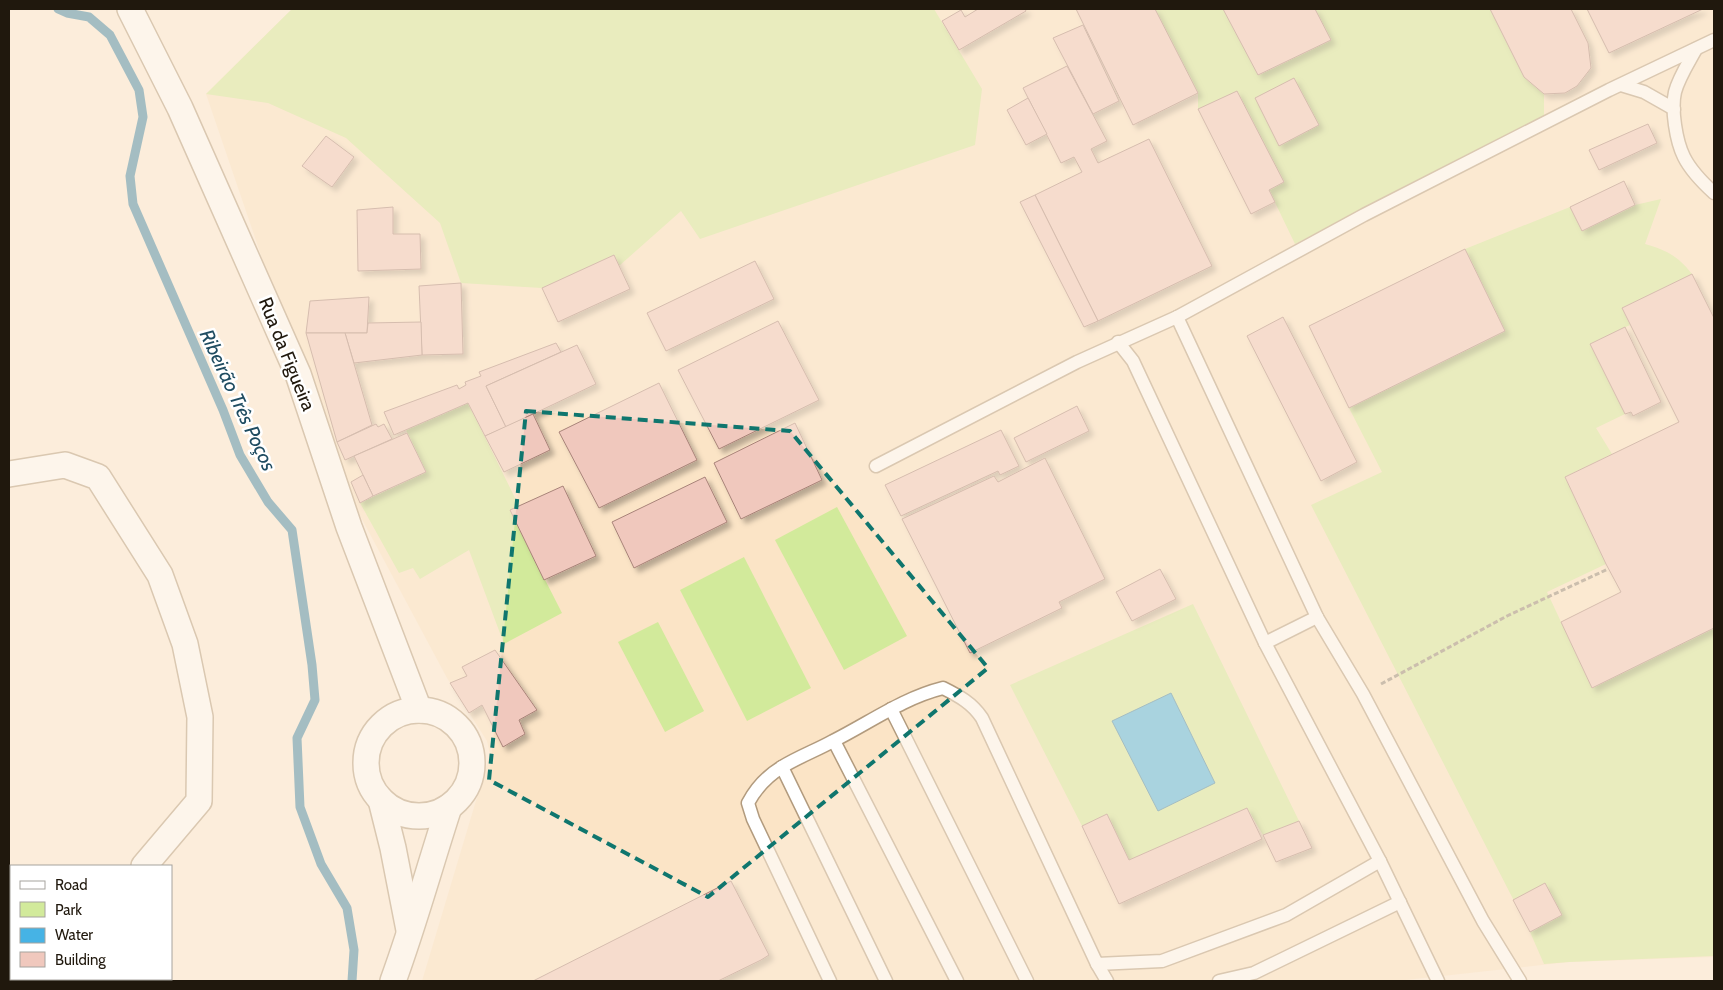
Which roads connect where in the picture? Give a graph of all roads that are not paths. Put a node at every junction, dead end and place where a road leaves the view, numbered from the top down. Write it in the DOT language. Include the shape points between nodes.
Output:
graph roads {
  1 [pos="130,9"];
  2 [pos="1714,40"];
  3 [pos="1696,49"];
  4 [pos="1620,85"];
  5 [pos="1674,109"];
  6 [pos="1714,193"];
  7 [pos="1177,317"];
  8 [pos="1118,342"];
  9 [pos="876,466"];
  10 [pos="9,474"];
  11 [pos="1317,617"];
  12 [pos="1265,643"];
  13 [pos="891,709"];
  14 [pos="419,710"];
  15 [pos="834,741"];
  16 [pos="782,766"];
  17 [pos="381,800"];
  18 [pos="449,807"];
  19 [pos="1380,861"];
  20 [pos="145,865"];
  21 [pos="1400,902"];
  22 [pos="410,935"];
  23 [pos="1097,964"];
  24 [pos="393,981"];
  25 [pos="830,981"];
  26 [pos="886,981"];
  27 [pos="957,981"];
  28 [pos="1027,981"];
  29 [pos="1106,981"];
  30 [pos="1219,981"];
  31 [pos="1438,981"];
  32 [pos="1520,981"];
  1 -- 14 [label="street, Rua da Figueira" via="180,108 298,374 349,527"];
  2 -- 3 [label="lane"];
  3 -- 4 [label="lane"];
  3 -- 5 [label="lane" via="1675,91"];
  4 -- 5 [label="lane" via="1644,92"];
  4 -- 7 [label="lane" via="1364,215"];
  5 -- 6 [label="lane" via="1684,157 1699,179"];
  7 -- 8 [label="lane"];
  7 -- 11 [label="lane"];
  8 -- 9 [label="lane"];
  8 -- 12 [label="lane" via="1133,361"];
  10 -- 20 [label="street" via="65,465 98,477 160,575 185,644 200,717 199,801"];
  11 -- 12 [label="lane"];
  11 -- 32 [label="lane" via="1362,694 1483,921"];
  12 -- 19 [label="lane"];
  13 -- 15 [label="lane"];
  13 -- 23 [label="lane" via="943,688 962,697 976,710"];
  13 -- 28 [label="lane"];
  14 -- 17 [label="street" via="404,712 390,719 370,743 367,773"];
  14 -- 18 [label="street" via="436,712 451,720 463,732 470,747 473,764 470,781 462,796"];
  15 -- 16 [label="lane"];
  15 -- 27 [label="lane"];
  16 -- 25 [label="lane" via="754,792 748,803"];
  16 -- 26 [label="lane"];
  17 -- 18 [label="street" via="406,815 436,814"];
  17 -- 22 [label="street"];
  18 -- 22 [label="street"];
  19 -- 21 [label="lane"];
  19 -- 23 [label="lane" via="1286,915 1162,961"];
  21 -- 30 [label="lane" via="1254,973"];
  21 -- 31 [label="lane"];
  22 -- 24 [label="street"];
  23 -- 29 [label="lane"];
}
